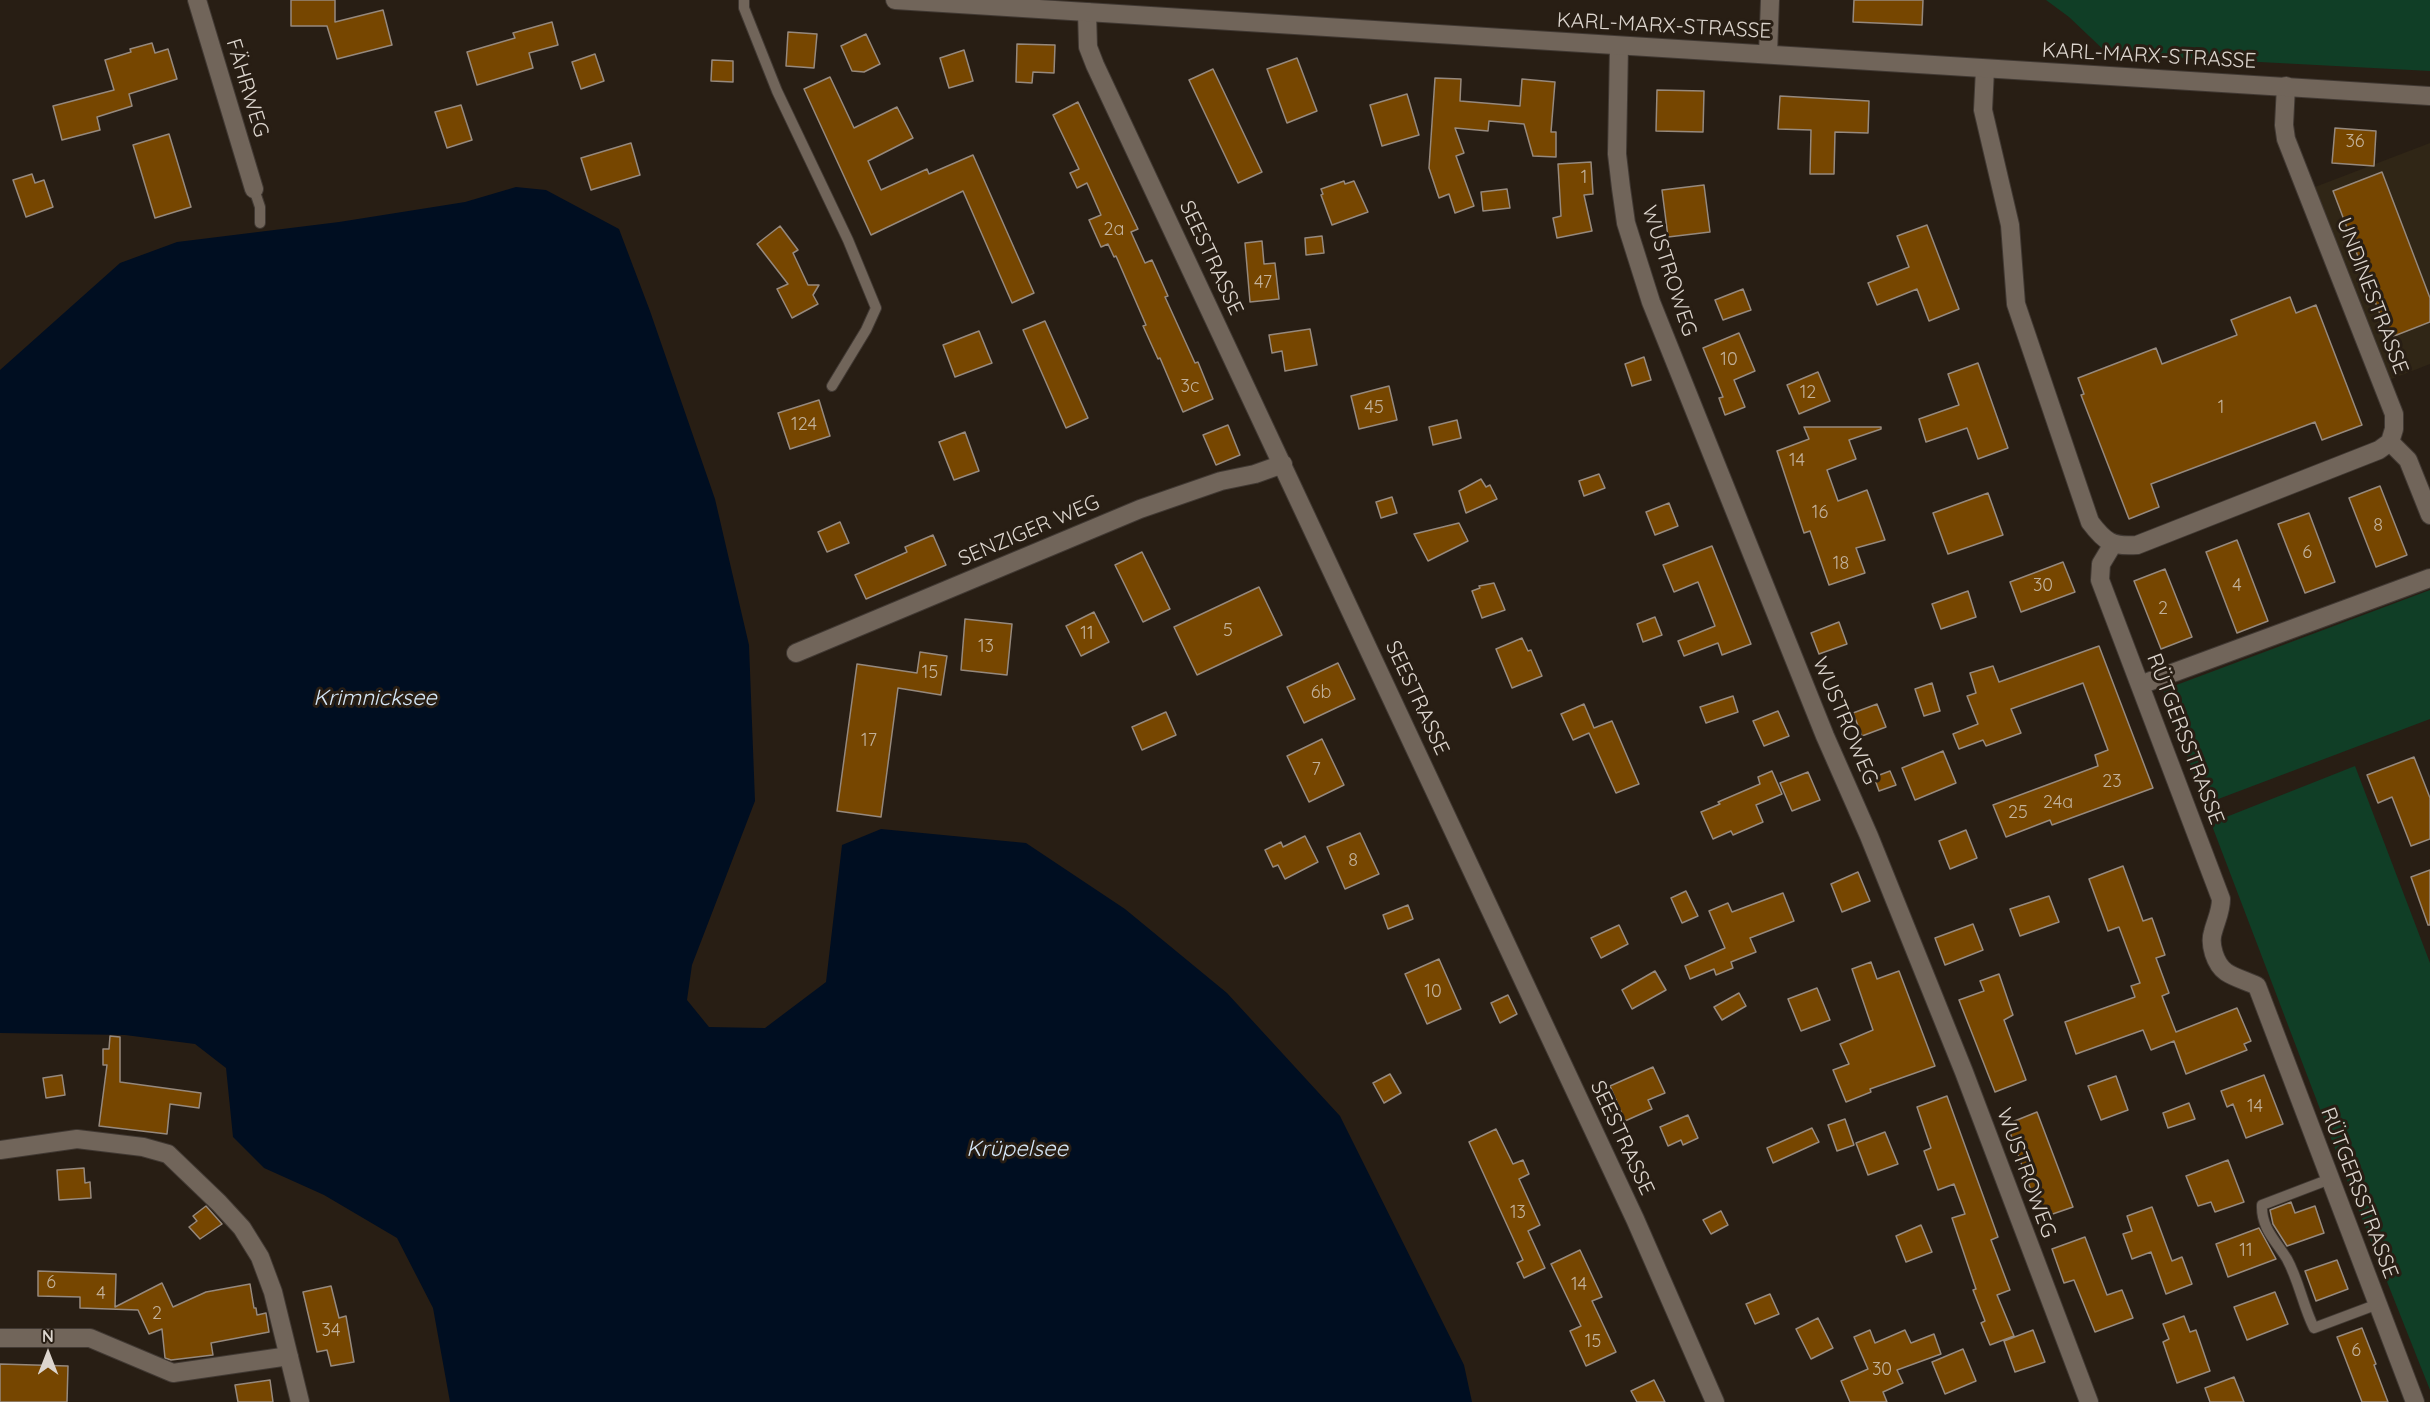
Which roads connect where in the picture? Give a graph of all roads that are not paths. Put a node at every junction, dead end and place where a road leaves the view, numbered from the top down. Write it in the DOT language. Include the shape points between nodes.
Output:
graph roads {
  1 [pos="197,0"];
  2 [pos="744,0"];
  3 [pos="895,0"];
  4 [pos="1770,0"];
  5 [pos="1087,12"];
  6 [pos="1619,45"];
  7 [pos="1768,54"];
  8 [pos="1985,69"];
  9 [pos="2286,86"];
  10 [pos="2430,96"];
  11 [pos="254,189"];
  12 [pos="260,224"];
  13 [pos="832,386"];
  14 [pos="2390,442"];
  15 [pos="1283,464"];
  16 [pos="2430,515"];
  17 [pos="2113,544"];
  18 [pos="2430,578"];
  19 [pos="796,653"];
  20 [pos="2140,685"];
  21 [pos="0,1150"];
  22 [pos="2330,1179"];
  23 [pos="2378,1304"];
  24 [pos="0,1338"];
  25 [pos="290,1356"];
  26 [pos="300,1402"];
  27 [pos="1715,1402"];
  28 [pos="2089,1402"];
  29 [pos="2415,1402"];
  1 -- 11 [label="street, FÄHRWEG"];
  2 -- 13 [label="lane" via="777,91 876,308"];
  3 -- 5 [label="street, KARL-MARX-STRASSE"];
  4 -- 7 [label="street"];
  5 -- 6 [label="street, KARL-MARX-STRASSE"];
  5 -- 15 [label="street, SEESTRASSE" via="1088,47 1095,65"];
  6 -- 7 [label="street, KARL-MARX-STRASSE"];
  6 -- 28 [label="street, WUSTROWEG" via="1617,154 1621,188 1626,224 1651,302 1964,1072"];
  7 -- 8 [label="street, KARL-MARX-STRASSE"];
  8 -- 9 [label="street, KARL-MARX-STRASSE"];
  8 -- 17 [label="street" via="1983,110 2010,225 2016,304 2090,522 2101,538"];
  9 -- 10 [label="street, KARL-MARX-STRASSE"];
  9 -- 14 [label="street, UNDINESTRASSE" via="2286,139 2394,414"];
  11 -- 12 [label="lane"];
  14 -- 16 [label="street" via="2408,460"];
  14 -- 17 [label="street" via="2137,545"];
  15 -- 19 [label="street, SENZIGER WEG" via="1140,509"];
  15 -- 27 [label="street, SEESTRASSE" via="1635,1219"];
  17 -- 20 [label="street, RÜTGERSSTRASSE" via="2101,564 2100,580"];
  18 -- 20 [label="street"];
  20 -- 22 [label="street, RÜTGERSSTRASSE" via="2221,899 2212,948 2226,971 2256,986"];
  21 -- 25 [label="street" via="77,1139 168,1154 227,1211 260,1257"];
  22 -- 23 [label="street, RÜTGERSSTRASSE"];
  22 -- 23 [label="lane" via="2262,1205 2272,1241 2286,1258 2314,1328"];
  23 -- 29 [label="street, RÜTGERSSTRASSE"];
  24 -- 25 [label="street" via="90,1338 172,1373"];
  25 -- 26 [label="street"];
}
